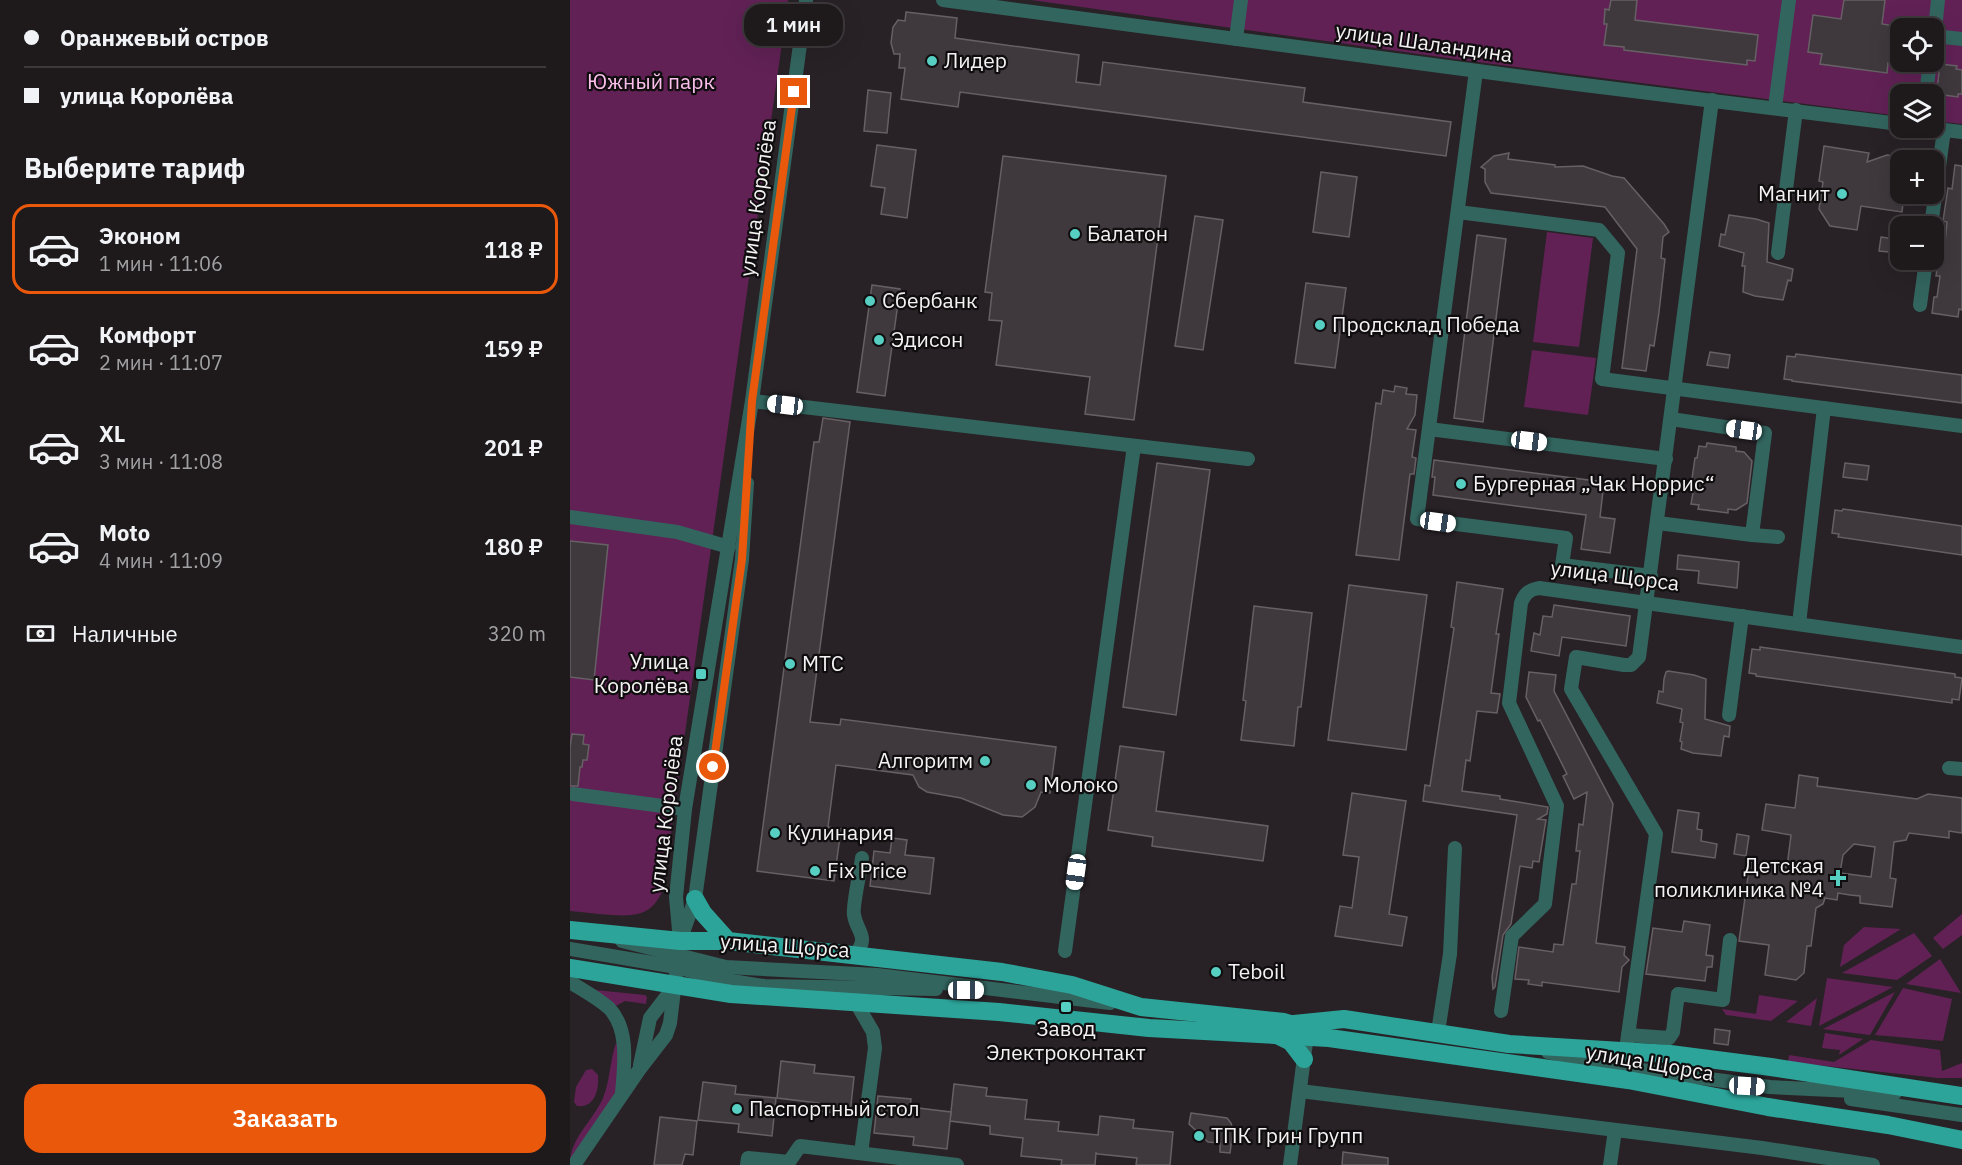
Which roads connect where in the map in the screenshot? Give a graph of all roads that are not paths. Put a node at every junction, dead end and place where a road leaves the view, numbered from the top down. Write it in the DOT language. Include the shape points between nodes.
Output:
graph roads {
  1 [pos="806,0"];
  2 [pos="943,0"];
  3 [pos="1241,0"];
  4 [pos="1789,0"];
  5 [pos="1938,0"];
  6 [pos="1936,18"];
  7 [pos="1944,38"];
  8 [pos="1236,39"];
  9 [pos="1962,39"];
  10 [pos="1476,71"];
  11 [pos="1712,100"];
  12 [pos="1775,107"];
  13 [pos="1796,111"];
  14 [pos="1890,123"];
  15 [pos="1944,130"];
  16 [pos="1962,132"];
  17 [pos="1943,138"];
  18 [pos="1458,212"];
  19 [pos="1932,216"];
  20 [pos="1778,253"];
  21 [pos="1925,270"];
  22 [pos="1920,305"];
  23 [pos="1675,389"];
  24 [pos="752,401"];
  25 [pos="1824,408"];
  26 [pos="1671,419"];
  27 [pos="1962,426"];
  28 [pos="1429,429"];
  29 [pos="1134,446"];
  30 [pos="1248,459"];
  31 [pos="1666,459"];
  32 [pos="570,518"];
  33 [pos="1658,523"];
  34 [pos="1752,535"];
  35 [pos="1778,537"];
  36 [pos="729,547"];
  37 [pos="1651,576"];
  38 [pos="1648,602"];
  39 [pos="1742,616"];
  40 [pos="1799,624"];
  41 [pos="1962,647"];
  42 [pos="1729,715"];
  43 [pos="573,794"];
  44 [pos="685,808"];
  45 [pos="1455,848"];
  46 [pos="862,858"];
  47 [pos="695,899"];
  48 [pos="574,930"];
  49 [pos="1730,940"];
  50 [pos="728,941"];
  51 [pos="570,949"];
  52 [pos="1065,951"];
  53 [pos="678,955"];
  54 [pos="855,955"];
  55 [pos="570,968"];
  56 [pos="570,982"];
  57 [pos="674,986"];
  58 [pos="855,1001"];
  59 [pos="1142,1007"];
  60 [pos="1501,1011"];
  61 [pos="1299,1031"];
  62 [pos="1438,1032"];
  63 [pos="1627,1042"];
  64 [pos="1509,1044"];
  65 [pos="1304,1059"];
  66 [pos="639,1070"];
  67 [pos="1628,1080"];
  68 [pos="1770,1088"];
  69 [pos="1300,1091"];
  70 [pos="1961,1096"];
  71 [pos="622,1097"];
  72 [pos="1962,1115"];
  73 [pos="1615,1130"];
  74 [pos="1962,1140"];
  75 [pos="861,1153"];
  76 [pos="574,1165"];
  77 [pos="747,1165"];
  78 [pos="957,1165"];
  79 [pos="1290,1165"];
  80 [pos="1610,1165"];
  81 [pos="1873,1165"];
  1 -- 24 [label="street, улица Королёва"];
  2 -- 8 [label="street, улица Шаландина"];
  3 -- 8 [label="street"];
  4 -- 12 [label="street"];
  5 -- 6 [label="street"];
  7 -- 9 [label="street"];
  8 -- 10 [label="street, улица Шаландина"];
  10 -- 11 [label="street, улица Шаландина"];
  10 -- 18 [label="street"];
  11 -- 12 [label="street, улица Шаландина"];
  11 -- 23 [label="street"];
  12 -- 13 [label="street, улица Шаландина"];
  13 -- 14 [label="street, улица Шаландина"];
  13 -- 20 [label="street"];
  15 -- 16 [label="street"];
  17 -- 19 [label="street"];
  18 -- 23 [label="street" via="1599,230 1618,253 1602,379"];
  18 -- 28 [label="street"];
  21 -- 22 [label="street"];
  23 -- 25 [label="street"];
  23 -- 26 [label="street"];
  24 -- 29 [label="street"];
  24 -- 36 [label="street, улица Королёва"];
  24 -- 47 [label="street, улица Королёва" via="742,559"];
  25 -- 27 [label="street"];
  25 -- 40 [label="street"];
  26 -- 31 [label="street"];
  26 -- 34 [label="street" via="1765,433"];
  28 -- 31 [label="street"];
  28 -- 37 [label="street" via="1417,519 1566,538 1562,565"];
  29 -- 30 [label="street"];
  29 -- 52 [label="street"];
  31 -- 33 [label="street"];
  32 -- 36 [label="street" via="677,532"];
  33 -- 34 [label="street"];
  33 -- 37 [label="street"];
  34 -- 35 [label="street"];
  36 -- 44 [label="street, улица Королёва"];
  37 -- 38 [label="street"];
  38 -- 39 [label="street, улица Щорса"];
  38 -- 60 [label="street, улица Щорса" via="1539,588 1525,594 1521,603 1509,703 1557,806 1545,904 1512,936"];
  38 -- 63 [label="street" via="1636,662 1623,665 1576,657 1571,689 1656,834"];
  39 -- 40 [label="street, улица Щорса"];
  39 -- 42 [label="street"];
  40 -- 41 [label="street, улица Щорса"];
  43 -- 44 [label="street"];
  44 -- 53 [label="street, улица Королёва" via="676,897"];
  45 -- 62 [label="street" via="1450,954"];
  46 -- 54 [label="street" via="854,915 862,933"];
  47 -- 50 [label="main road"];
  47 -- 53 [label="street, улица Королёва"];
  48 -- 53 [label="main road"];
  49 -- 63 [label="street" via="1723,1000 1678,994 1669,1038"];
  50 -- 53 [label="main road"];
  50 -- 54 [label="main road"];
  51 -- 53 [label="street, улица Щорса"];
  53 -- 57 [label="street"];
  53 -- 59 [label="street, улица Щорса" via="725,980 764,986 1000,990"];
  54 -- 59 [label="main road" via="1072,985"];
  55 -- 57 [label="main road"];
  56 -- 71 [label="street" via="609,1009 619,1024 625,1049"];
  57 -- 58 [label="main road" via="731,994"];
  57 -- 66 [label="street" via="650,1018"];
  57 -- 66 [label="street" via="666,1035"];
  58 -- 61 [label="main road" via="1149,1028"];
  58 -- 75 [label="street" via="873,1032 875,1048"];
  59 -- 61 [label="main road, улица Щорса"];
  61 -- 62 [label="main road, улица Щорса" via="1344,1019"];
  61 -- 65 [label="street"];
  61 -- 65 [label="main road" via="1291,1042"];
  61 -- 67 [label="main road, улица Щорса"];
  62 -- 64 [label="main road, улица Щорса"];
  63 -- 64 [label="main road, улица Щорса"];
  63 -- 70 [label="main road, улица Щорса"];
  64 -- 68 [label="street, улица Щорса" via="1603,1065"];
  65 -- 69 [label="street"];
  66 -- 71 [label="street"];
  67 -- 68 [label="street"];
  67 -- 74 [label="main road, улица Щорса"];
  68 -- 70 [label="street, улица Щорса"];
  68 -- 72 [label="street"];
  69 -- 73 [label="street"];
  69 -- 79 [label="street"];
  71 -- 76 [label="street"];
  73 -- 80 [label="street"];
  73 -- 81 [label="street"];
  75 -- 77 [label="street" via="800,1146 789,1162 748,1158"];
  75 -- 78 [label="street"];
}
